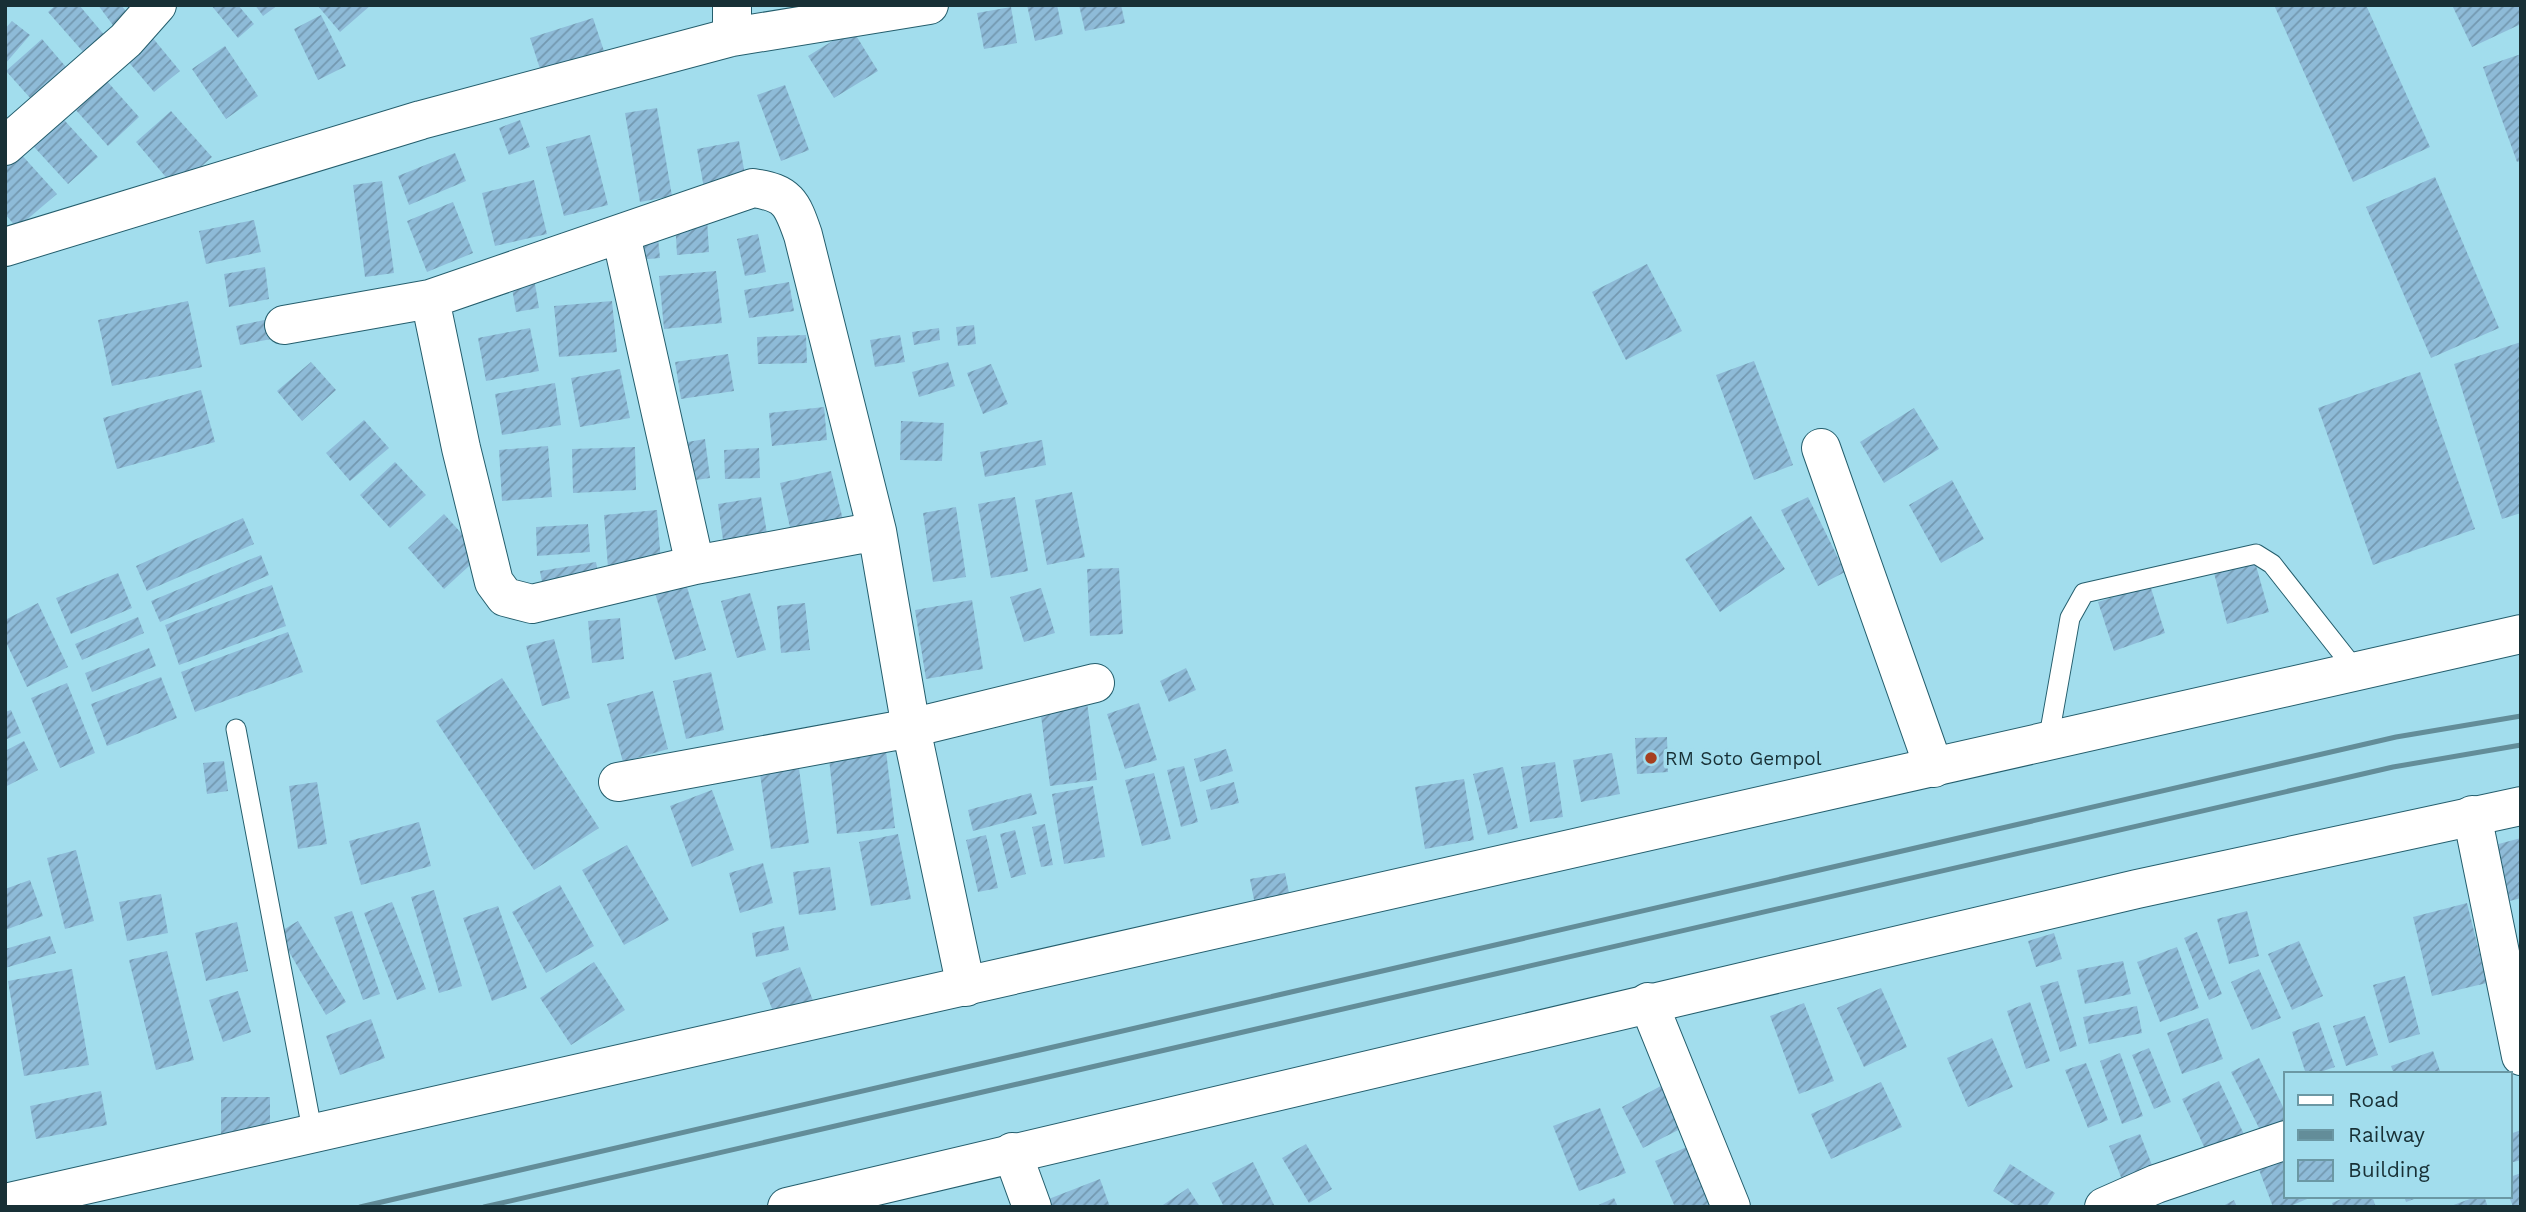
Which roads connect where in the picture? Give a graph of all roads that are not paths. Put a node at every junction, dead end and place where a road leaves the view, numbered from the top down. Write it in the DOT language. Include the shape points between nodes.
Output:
graph roads {
  1 [pos="157,5"];
  2 [pos="929,5"];
  3 [pos="732,21"];
  4 [pos="5,146"];
  5 [pos="621,234"];
  6 [pos="5,247"];
  7 [pos="430,299"];
  8 [pos="285,325"];
  9 [pos="1821,448"];
  10 [pos="877,531"];
  11 [pos="695,565"];
  12 [pos="2521,634"];
  13 [pos="2357,672"];
  14 [pos="1095,682"];
  15 [pos="911,728"];
  16 [pos="236,729"];
  17 [pos="2048,742"];
  18 [pos="1934,768"];
  19 [pos="618,782"];
  20 [pos="2521,806"];
  21 [pos="2472,816"];
  22 [pos="966,987"];
  23 [pos="1648,1002"];
  24 [pos="2521,1056"];
  25 [pos="313,1135"];
  26 [pos="2284,1141"];
  27 [pos="1012,1152"];
  28 [pos="5,1203"];
  29 [pos="787,1207"];
  30 [pos="1032,1207"];
  31 [pos="1731,1207"];
  32 [pos="2104,1207"];
  1 -- 4 [label="street" via="126,40"];
  2 -- 3 [label="street"];
  3 -- 6 [label="street"];
  5 -- 7 [label="street"];
  5 -- 10 [label="street" via="753,188 771,191 792,205 807,248"];
  5 -- 11 [label="street"];
  7 -- 8 [label="street"];
  7 -- 11 [label="street" via="494,582 505,597 531,604"];
  9 -- 18 [label="street"];
  10 -- 11 [label="street"];
  10 -- 15 [label="street"];
  12 -- 13 [label="street"];
  13 -- 17 [label="street"];
  13 -- 17 [label="lane" via="2272,564 2256,554 2084,593 2070,618"];
  14 -- 15 [label="street"];
  15 -- 19 [label="street"];
  15 -- 22 [label="street"];
  16 -- 25 [label="lane"];
  17 -- 18 [label="street"];
  18 -- 22 [label="street"];
  20 -- 21 [label="street"];
  21 -- 23 [label="street"];
  21 -- 24 [label="street"];
  22 -- 25 [label="street"];
  23 -- 27 [label="street"];
  23 -- 31 [label="street"];
  25 -- 28 [label="street"];
  26 -- 32 [label="street" via="2156,1184"];
  27 -- 29 [label="street"];
  27 -- 30 [label="street"];
}
